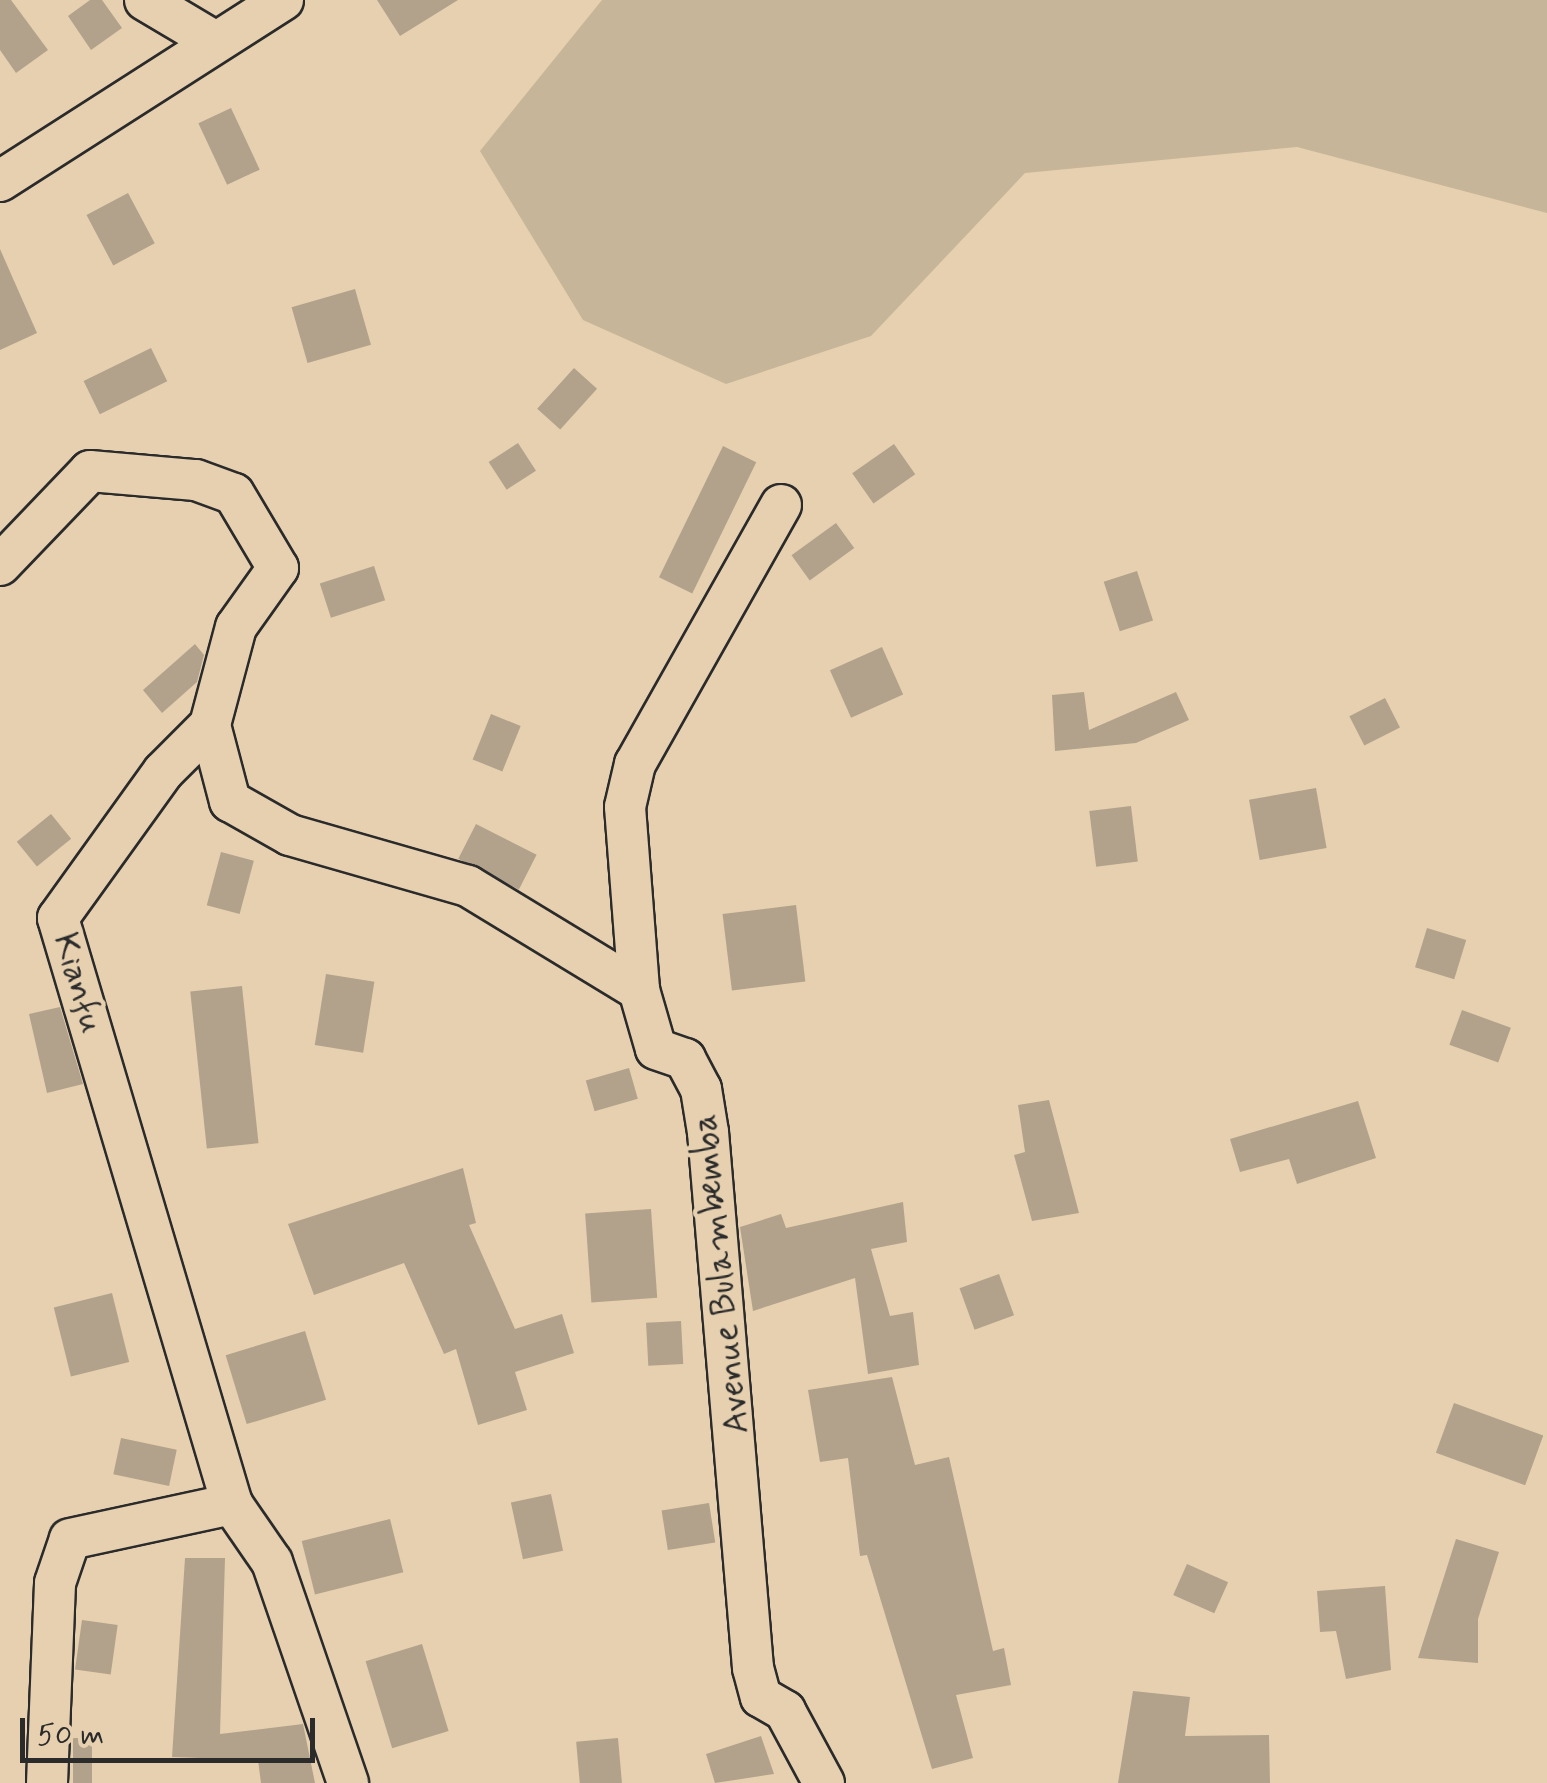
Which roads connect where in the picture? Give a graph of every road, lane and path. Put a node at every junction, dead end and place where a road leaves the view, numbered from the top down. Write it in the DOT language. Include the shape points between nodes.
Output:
graph roads {
  1 [pos="145,0"];
  2 [pos="283,0"];
  3 [pos="212,40"];
  4 [pos="0,181"];
  5 [pos="780,506"];
  6 [pos="0,565"];
  7 [pos="210,724"];
  8 [pos="639,990"];
  9 [pos="232,1504"];
  10 [pos="47,1783"];
  11 [pos="348,1783"];
  12 [pos="824,1783"];
  1 -- 3 [label="street"];
  2 -- 3 [label="street"];
  3 -- 4 [label="street"];
  5 -- 8 [label="street, Avenue Bulambemba" via="627,785"];
  6 -- 7 [label="street" via="90,471 196,480 234,494 278,568 236,627"];
  7 -- 8 [label="street" via="230,801 290,835 468,886"];
  7 -- 9 [label="street, Kianfu" via="163,772 58,918"];
  8 -- 12 [label="street, Avenue Bulambemba" via="656,1048 685,1059 702,1089 733,1346 753,1668 761,1698 784,1711"];
  9 -- 10 [label="street" via="70,1539 55,1583"];
  9 -- 11 [label="street, Kianfu" via="272,1562"];
}
